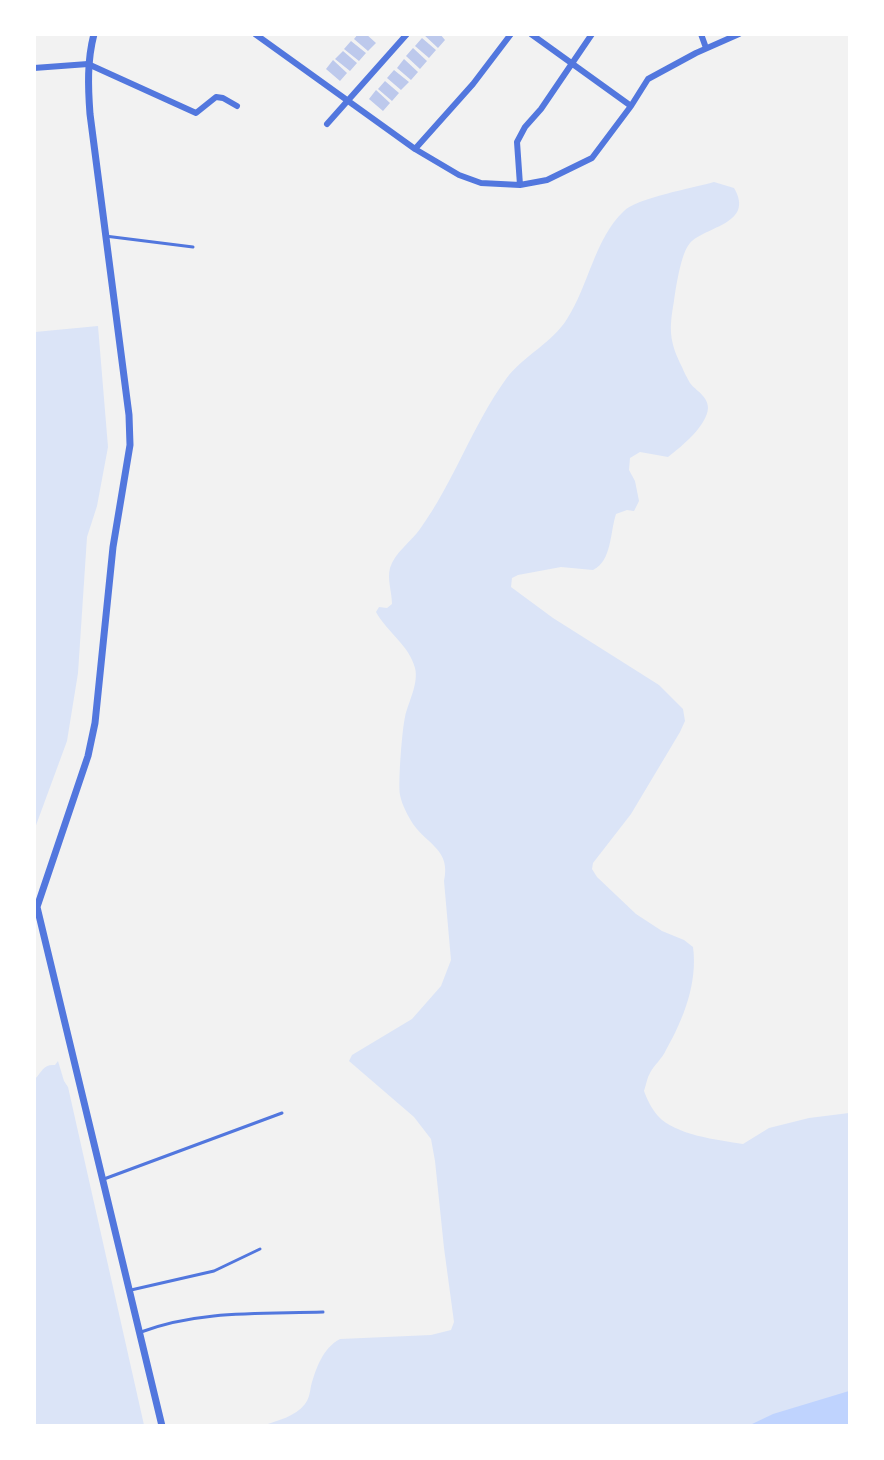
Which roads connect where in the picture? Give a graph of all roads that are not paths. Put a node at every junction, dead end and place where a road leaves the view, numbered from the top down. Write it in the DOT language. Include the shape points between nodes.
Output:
graph roads {
  1 [pos="94,34"];
  2 [pos="255,34"];
  3 [pos="407,34"];
  4 [pos="510,34"];
  5 [pos="531,34"];
  6 [pos="592,34"];
  7 [pos="701,34"];
  8 [pos="739,34"];
  9 [pos="706,48"];
  10 [pos="88,64"];
  11 [pos="572,64"];
  12 [pos="34,68"];
  13 [pos="348,101"];
  14 [pos="237,106"];
  15 [pos="631,106"];
  16 [pos="327,124"];
  17 [pos="415,149"];
  18 [pos="520,185"];
  19 [pos="105,236"];
  20 [pos="193,247"];
  21 [pos="36,907"];
  22 [pos="282,1113"];
  23 [pos="103,1179"];
  24 [pos="260,1249"];
  25 [pos="129,1290"];
  26 [pos="323,1312"];
  27 [pos="140,1332"];
  28 [pos="162,1425"];
  1 -- 10 [label="street"];
  2 -- 13 [label="street"];
  3 -- 13 [label="street"];
  4 -- 17 [label="street" via="473,84"];
  5 -- 11 [label="street"];
  6 -- 11 [label="street"];
  7 -- 9 [label="street"];
  8 -- 9 [label="street"];
  9 -- 15 [label="street" via="648,79"];
  10 -- 12 [label="street"];
  10 -- 14 [label="street" via="196,114 216,98"];
  10 -- 19 [label="street"];
  11 -- 15 [label="street"];
  11 -- 18 [label="street" via="517,142"];
  13 -- 16 [label="street"];
  13 -- 17 [label="street"];
  15 -- 18 [label="street" via="592,158 547,180"];
  17 -- 18 [label="street" via="481,183"];
  19 -- 20 [label="lane"];
  19 -- 21 [label="street" via="130,446 113,547 91,745"];
  21 -- 23 [label="street"];
  22 -- 23 [label="lane"];
  23 -- 25 [label="street"];
  24 -- 25 [label="lane" via="214,1271"];
  25 -- 27 [label="street"];
  26 -- 27 [label="lane" via="204,1316"];
  27 -- 28 [label="street"];
}
